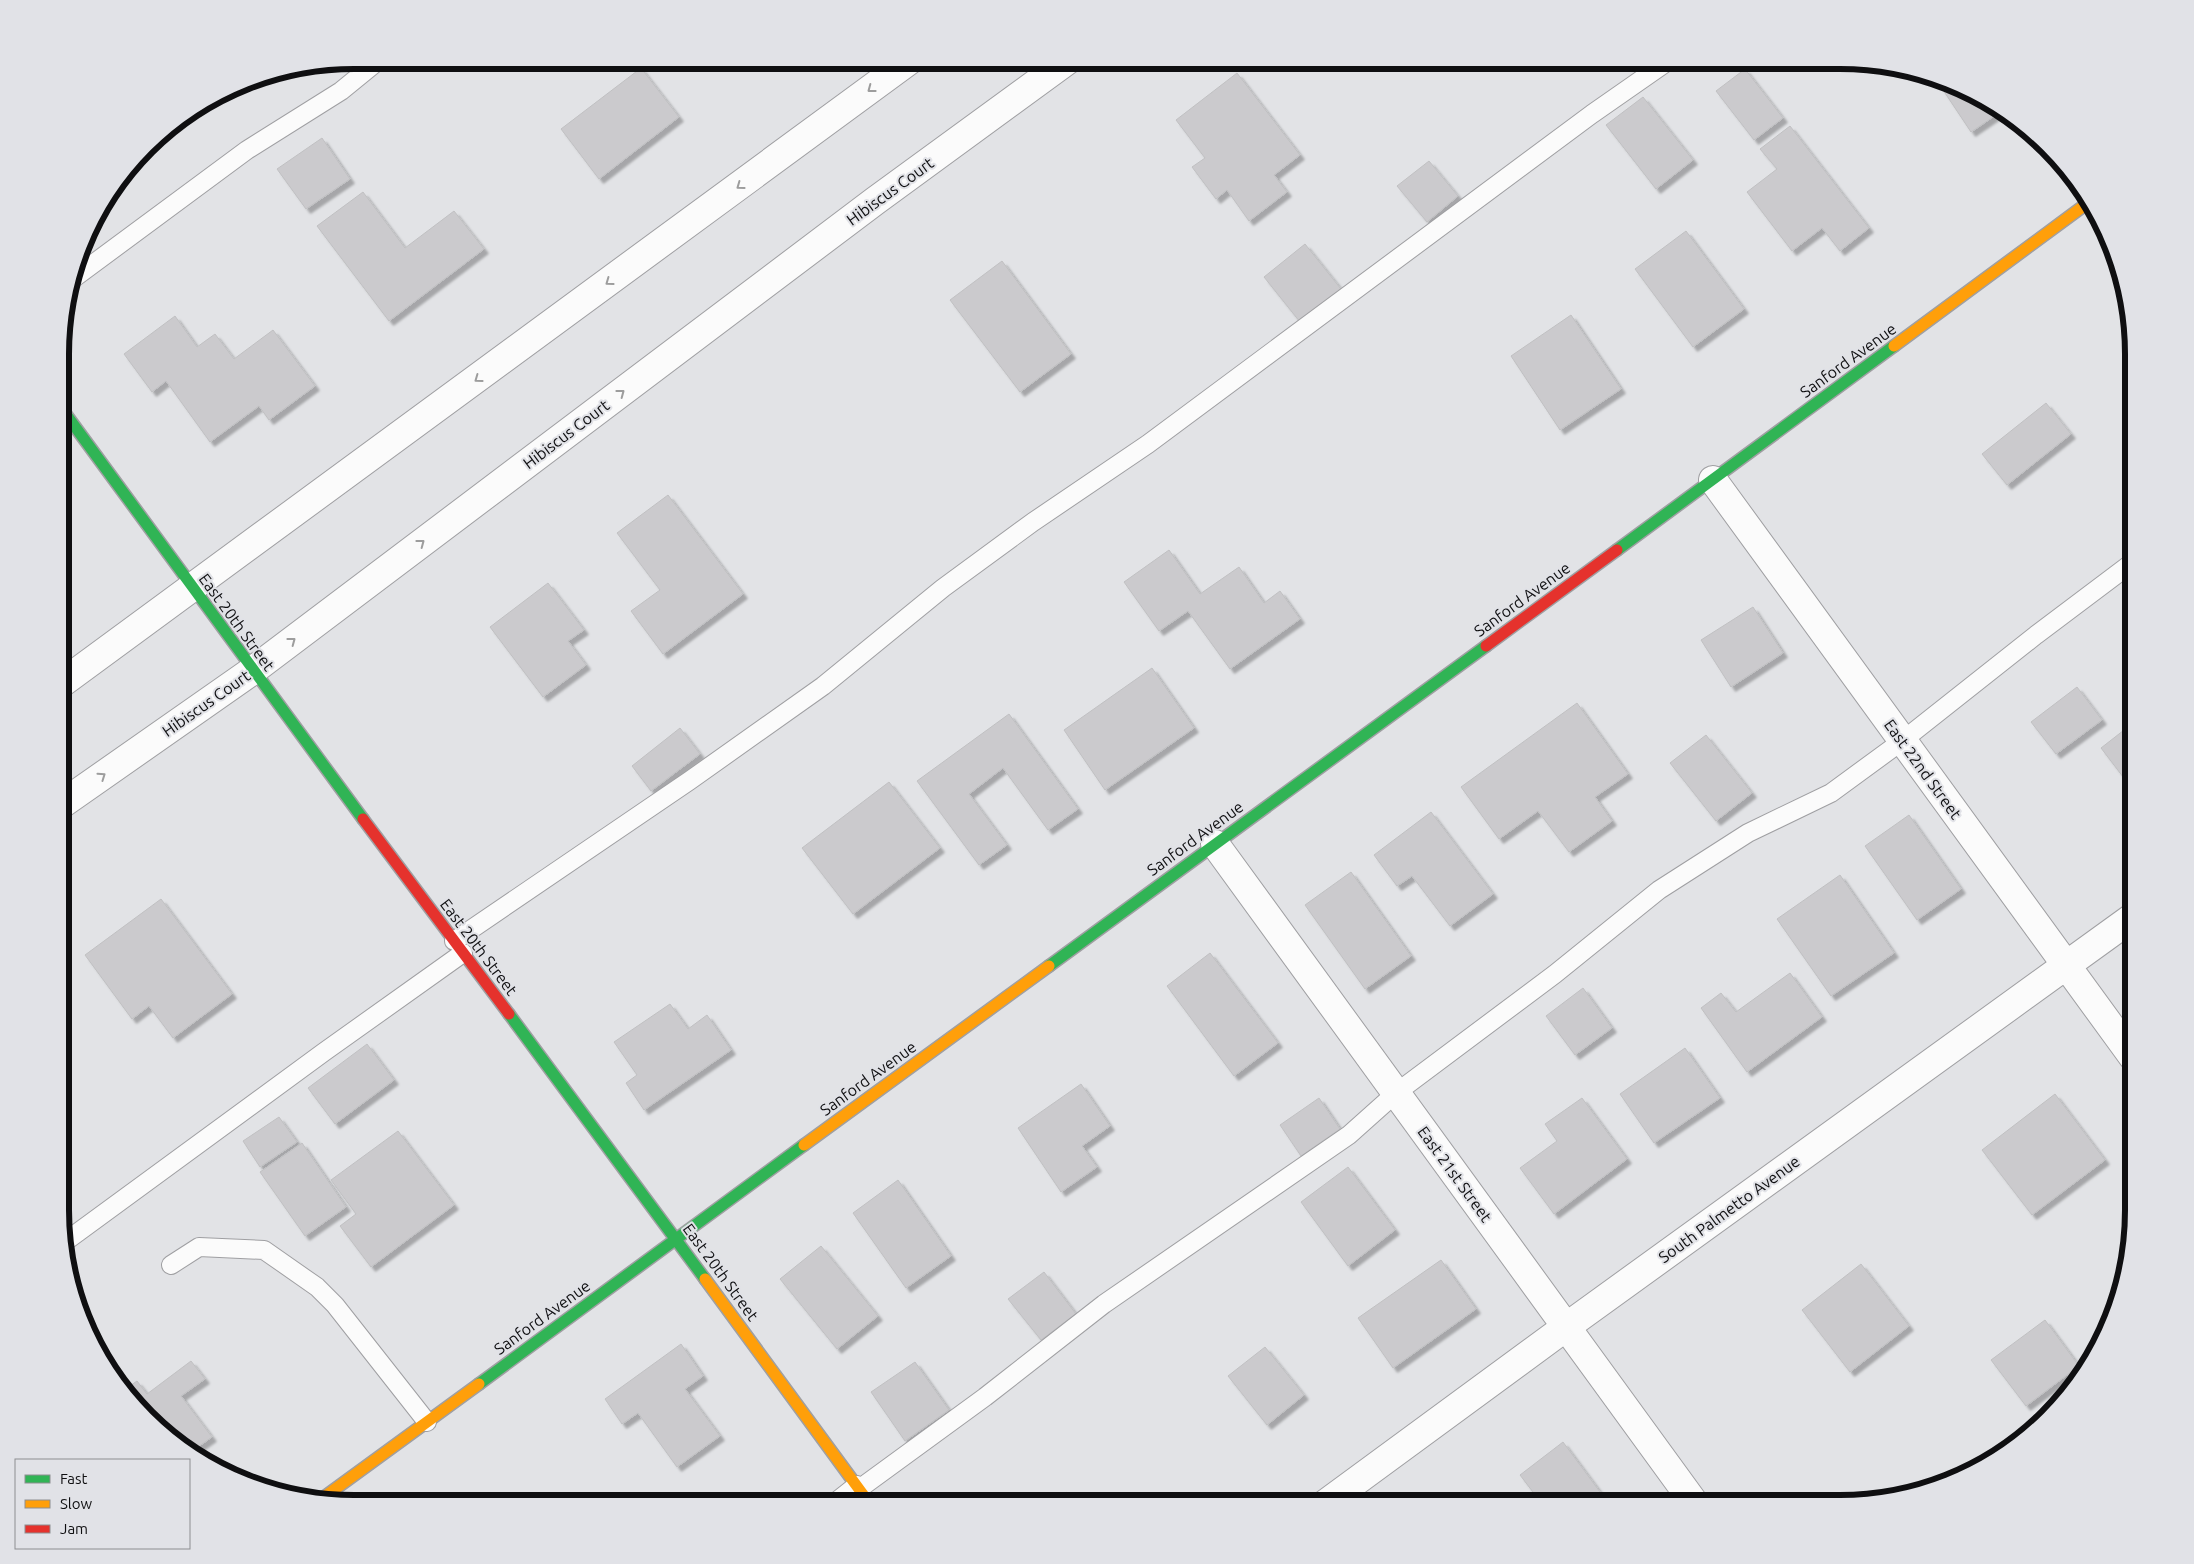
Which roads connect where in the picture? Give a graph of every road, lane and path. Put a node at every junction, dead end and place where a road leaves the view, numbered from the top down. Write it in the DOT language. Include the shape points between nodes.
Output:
graph roads {
  1 [pos="368,69"];
  2 [pos="898,69"];
  3 [pos="1056,69"];
  4 [pos="1655,69"];
  5 [pos="2084,206"];
  6 [pos="80,273"];
  7 [pos="69,419"];
  8 [pos="1713,480"];
  9 [pos="2125,568"];
  10 [pos="192,589"];
  11 [pos="252,671"];
  12 [pos="69,678"];
  13 [pos="1902,741"];
  14 [pos="69,799"];
  15 [pos="1214,844"];
  16 [pos="2125,923"];
  17 [pos="459,947"];
  18 [pos="2066,966"];
  19 [pos="2125,1046"];
  20 [pos="1396,1093"];
  21 [pos="70,1238"];
  22 [pos="677,1239"];
  23 [pos="171,1265"];
  24 [pos="1566,1327"];
  25 [pos="427,1422"];
  26 [pos="858,1487"];
  27 [pos="328,1494"];
  28 [pos="846,1495"];
  29 [pos="864,1495"];
  30 [pos="1337,1495"];
  31 [pos="1688,1495"];
  1 -- 6 [label="lane" via="342,91 246,150"];
  2 -- 10 [label="street, one-way"];
  11 -- 3 [label="street, Hibiscus Court, one-way"];
  4 -- 17 [label="lane" via="1148,444 950,583 823,686"];
  5 -- 8 [label="main road, Sanford Avenue"];
  7 -- 10 [label="main road, East 20th Street"];
  8 -- 13 [label="street, East 22nd Street"];
  8 -- 15 [label="main road, Sanford Avenue"];
  9 -- 13 [label="lane"];
  10 -- 11 [label="main road, East 20th Street"];
  10 -- 12 [label="street"];
  14 -- 11 [label="street, Hibiscus Court, one-way"];
  11 -- 17 [label="main road, East 20th Street"];
  13 -- 18 [label="street, East 22nd Street"];
  13 -- 20 [label="lane" via="1830,793 1748,833 1659,890 1555,974"];
  15 -- 20 [label="street, East 21st Street"];
  15 -- 22 [label="main road, Sanford Avenue"];
  16 -- 18 [label="street, South Palmetto Avenue"];
  17 -- 21 [label="lane" via="324,1052"];
  17 -- 22 [label="main road, East 20th Street"];
  18 -- 19 [label="street, East 22nd Street"];
  18 -- 24 [label="street, South Palmetto Avenue"];
  20 -- 24 [label="street, East 21st Street"];
  20 -- 26 [label="lane" via="1349,1135 1104,1304 985,1397"];
  22 -- 25 [label="main road, Sanford Avenue"];
  22 -- 26 [label="main road, East 20th Street"];
  23 -- 25 [label="lane" via="199,1247 264,1250 317,1287"];
  24 -- 30 [label="street, South Palmetto Avenue"];
  24 -- 31 [label="street, East 21st Street"];
  25 -- 27 [label="main road, Sanford Avenue"];
  26 -- 28 [label="lane"];
  26 -- 29 [label="main road, East 20th Street"];
}
